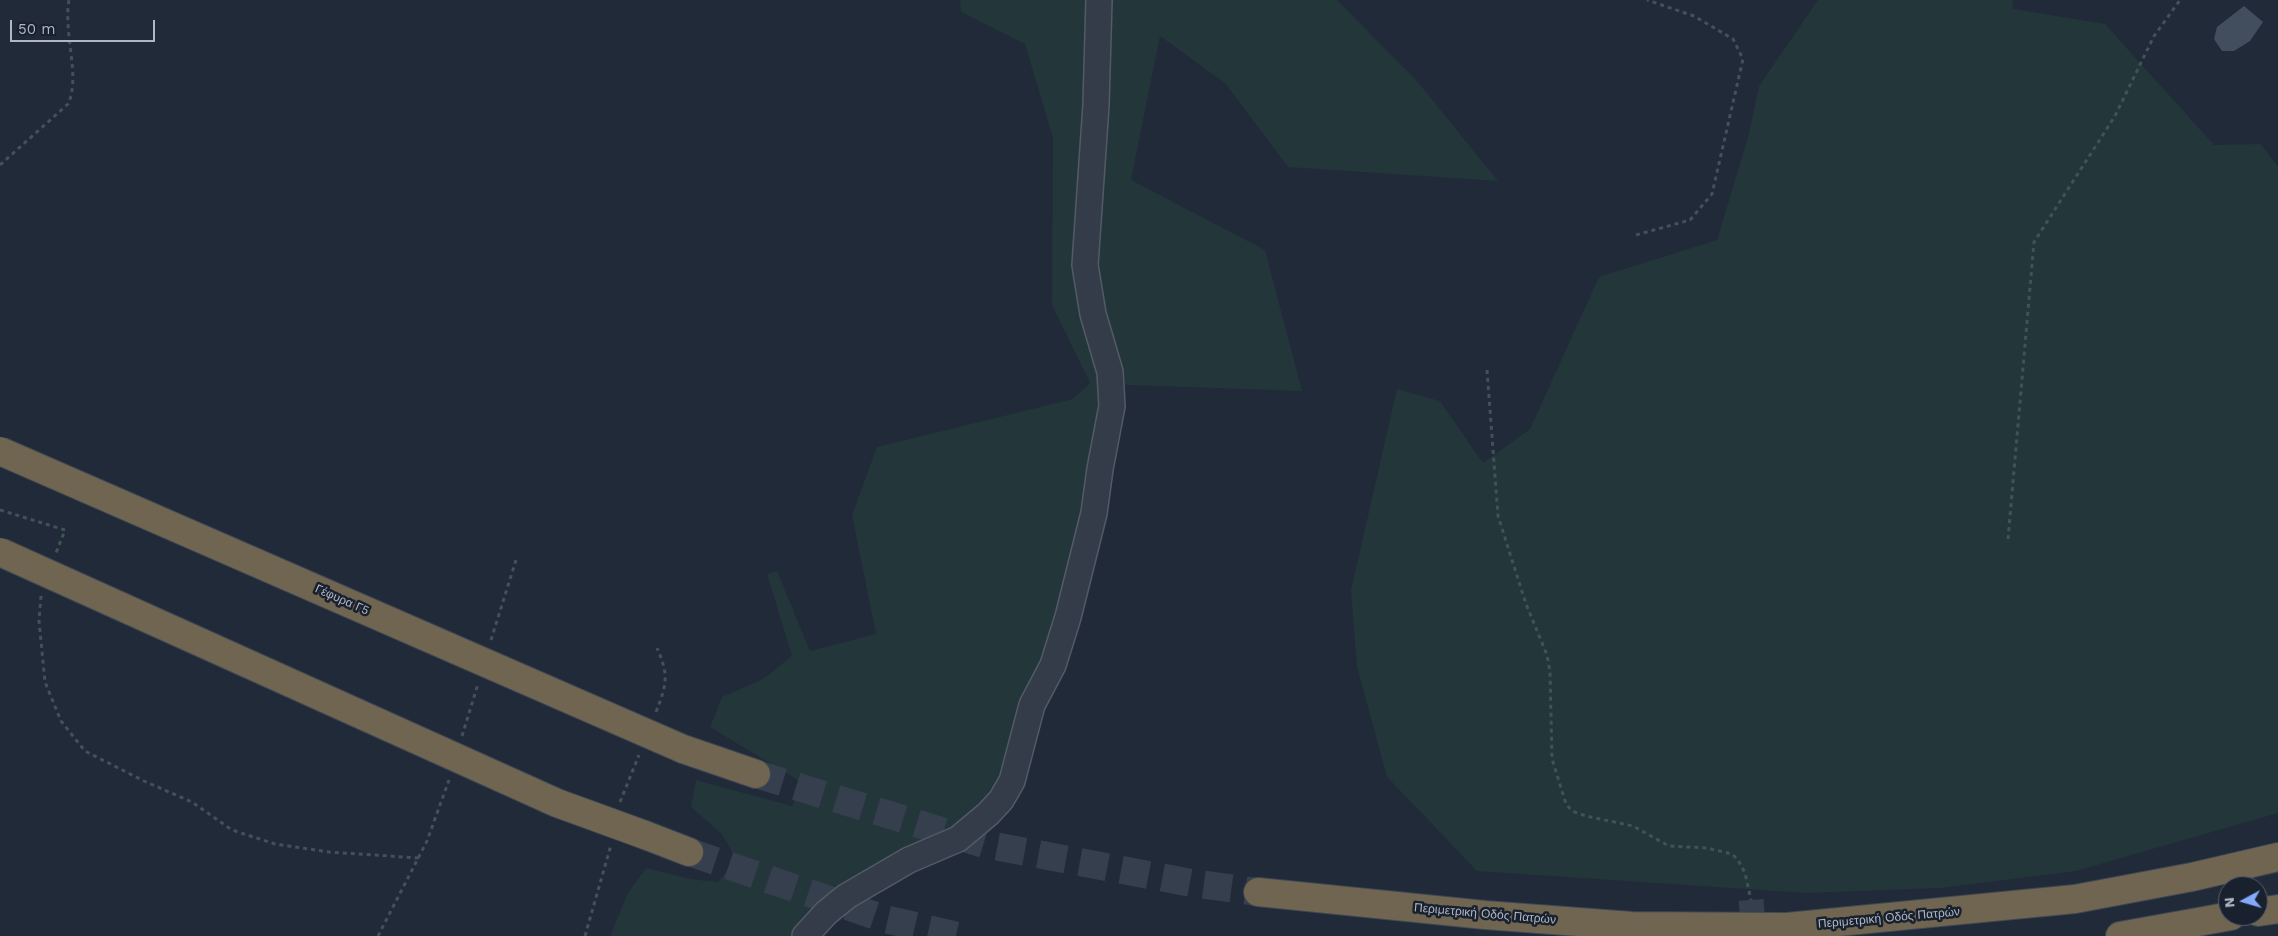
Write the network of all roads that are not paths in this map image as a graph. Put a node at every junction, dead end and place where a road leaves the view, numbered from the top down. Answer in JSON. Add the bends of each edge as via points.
{"nodes":[{"id":1,"x":1099,"y":0,"type":"edge"},
{"id":2,"x":0,"y":451,"type":"edge"},
{"id":3,"x":0,"y":552,"type":"edge"},
{"id":4,"x":756,"y":774,"type":"tunnel mouth"},
{"id":5,"x":689,"y":852,"type":"tunnel mouth"},
{"id":6,"x":2278,"y":857,"type":"edge"},
{"id":7,"x":1258,"y":892,"type":"tunnel mouth"},
{"id":8,"x":2218,"y":918,"type":"edge"},
{"id":9,"x":804,"y":936,"type":"edge"},
{"id":10,"x":2120,"y":936,"type":"edge"}],
"edges":[{"from":1,"to":9,"type":"street","via":[[1085,265],[1093,314],[1110,372],[1112,406],[1094,513],[1053,665],[1032,705],[1012,781],[988,814],[958,839],[902,864],[847,896]]},
{"from":2,"to":4,"type":"highway","name":"Γέφυρα Γ5","bridge":true,"via":[[683,749]]},
{"from":3,"to":5,"type":"highway","bridge":true,"via":[[557,803]]},
{"from":6,"to":7,"type":"highway","name":"Περιμετρική Οδός Πατρών","via":[[2075,899],[1788,927],[1623,926]]},
{"from":8,"to":10,"type":"highway"}]}
